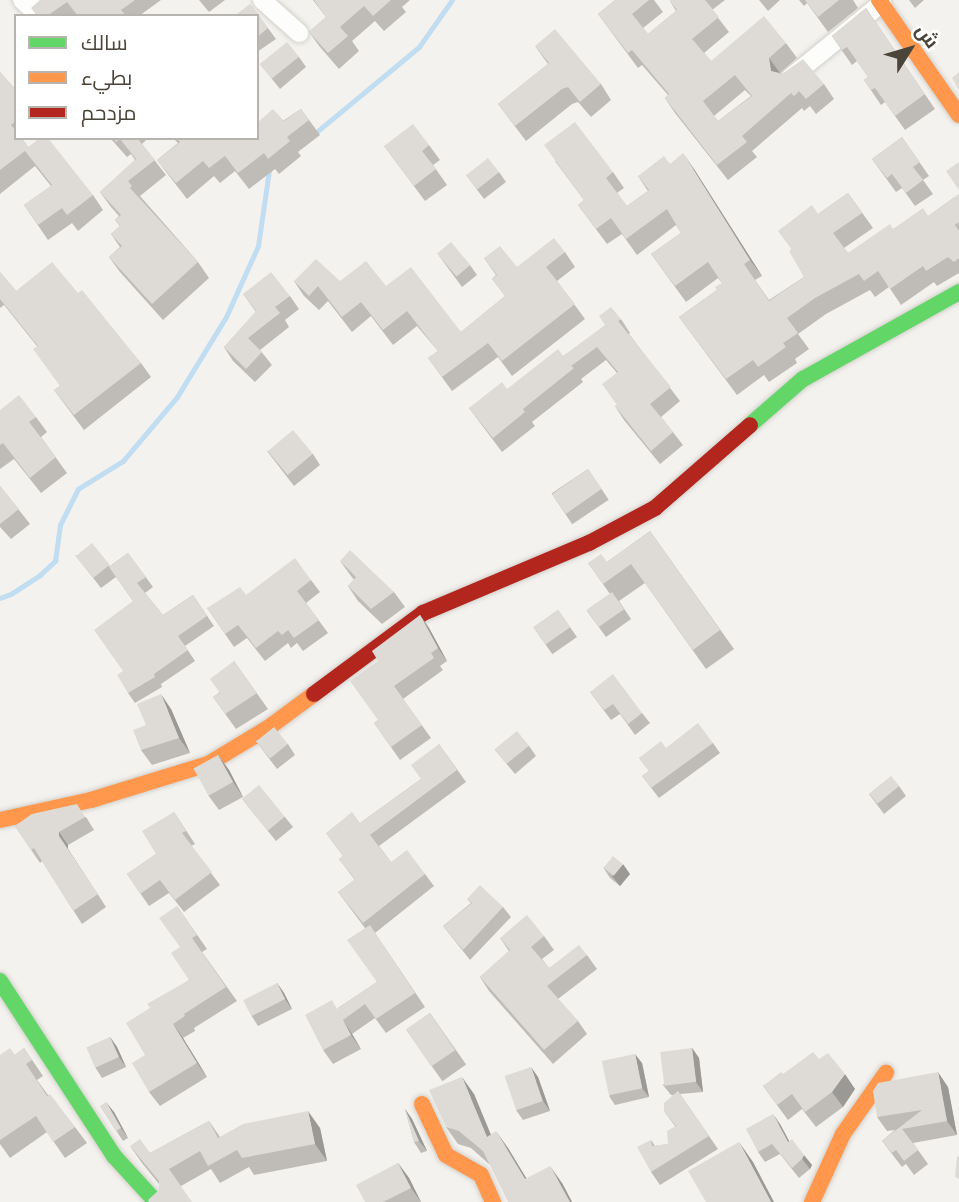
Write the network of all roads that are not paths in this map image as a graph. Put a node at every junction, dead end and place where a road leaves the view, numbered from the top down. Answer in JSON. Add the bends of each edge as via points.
{"nodes":[{"id":1,"x":22,"y":0,"type":"edge"},
{"id":2,"x":47,"y":0,"type":"edge"},
{"id":3,"x":262,"y":0,"type":"edge"},
{"id":4,"x":880,"y":2,"type":"edge"},
{"id":5,"x":299,"y":33,"type":"dead end"},
{"id":6,"x":790,"y":78,"type":"edge"},
{"id":7,"x":959,"y":115,"type":"edge"},
{"id":8,"x":959,"y":292,"type":"edge"},
{"id":9,"x":0,"y":820,"type":"edge"},
{"id":10,"x":0,"y":981,"type":"edge"},
{"id":11,"x":886,"y":1073,"type":"dead end"},
{"id":12,"x":422,"y":1104,"type":"dead end"},
{"id":13,"x":156,"y":1202,"type":"edge"},
{"id":14,"x":493,"y":1202,"type":"edge"},
{"id":15,"x":812,"y":1202,"type":"edge"}],
"edges":[{"from":1,"to":2,"type":"street","via":[[34,11]]},
{"from":3,"to":5,"type":"street"},
{"from":4,"to":6,"type":"street"},
{"from":4,"to":7,"type":"street"},
{"from":8,"to":9,"type":"street","via":[[803,380],[655,508],[589,543],[423,614],[268,728],[208,764],[91,800]]},
{"from":10,"to":13,"type":"street","via":[[114,1156]]},
{"from":11,"to":15,"type":"street","via":[[843,1134]]},
{"from":12,"to":14,"type":"street","via":[[446,1155],[481,1175]]}]}
